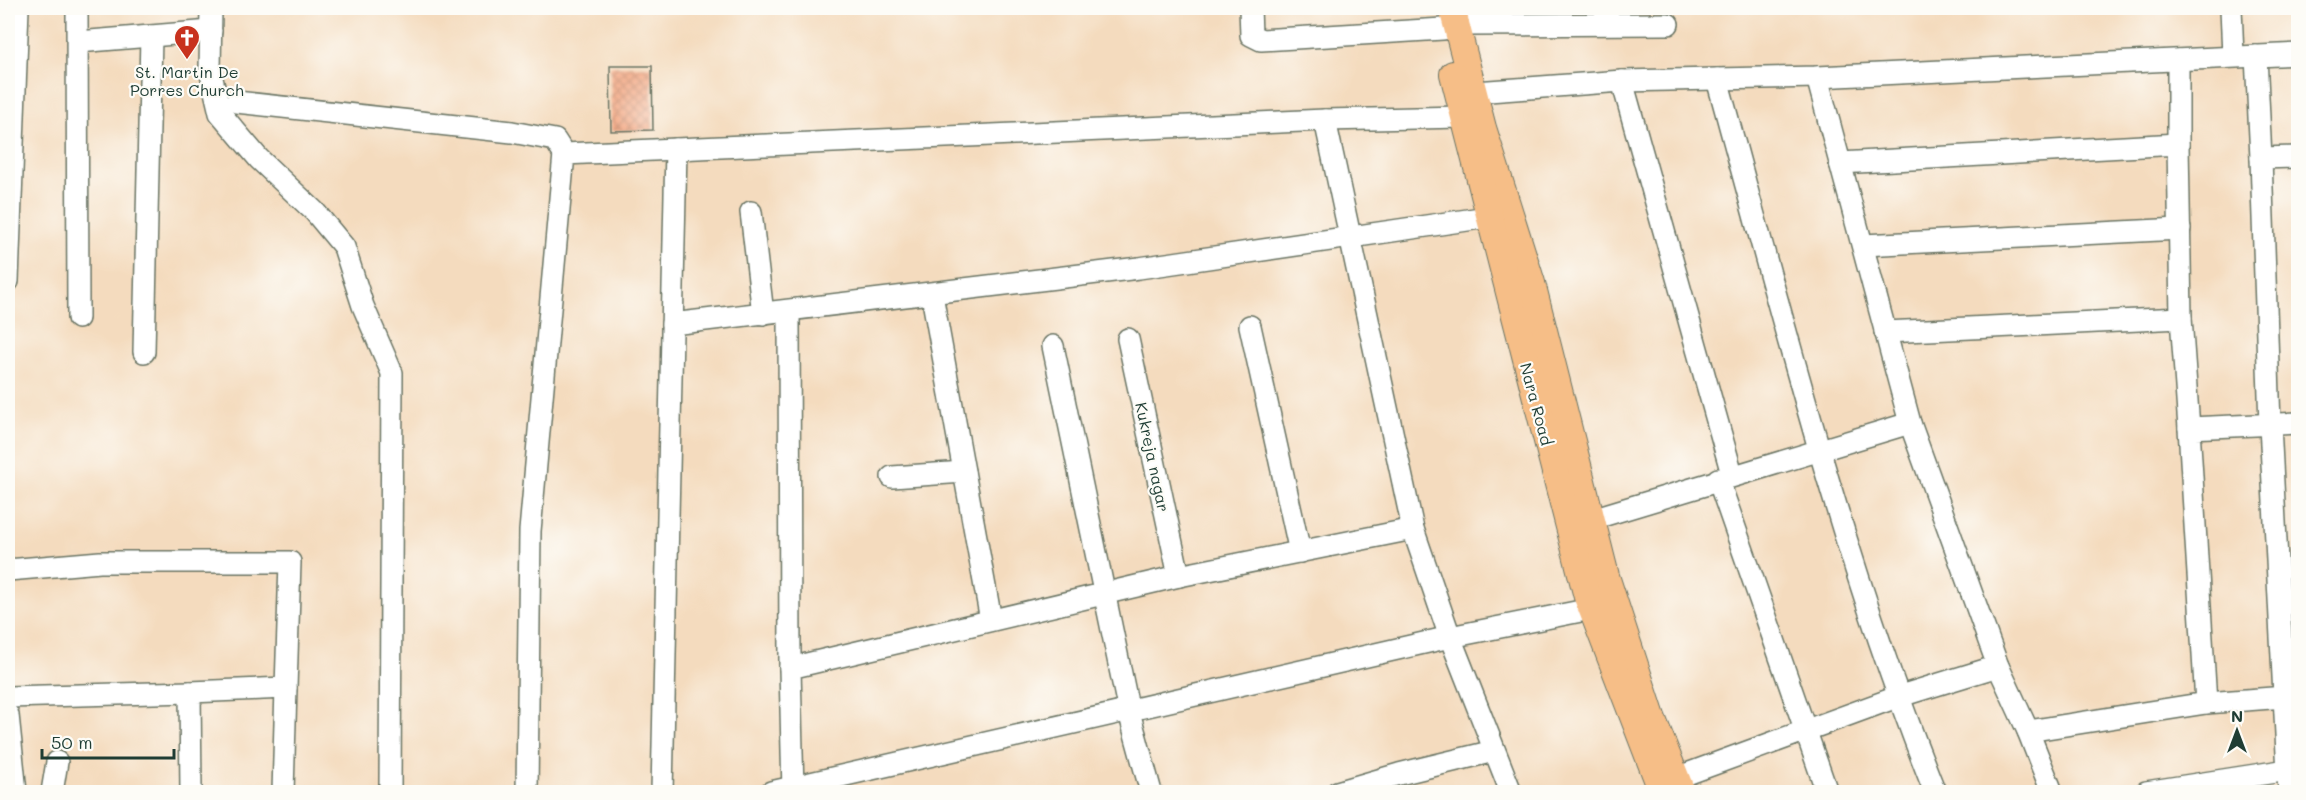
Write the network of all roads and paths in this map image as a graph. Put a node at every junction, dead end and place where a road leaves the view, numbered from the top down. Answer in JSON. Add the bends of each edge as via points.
{"nodes":[{"id":1,"x":8,"y":8,"type":"edge"},
{"id":2,"x":16,"y":8,"type":"edge"},
{"id":3,"x":77,"y":8,"type":"edge"},
{"id":4,"x":211,"y":8,"type":"edge"},
{"id":5,"x":1250,"y":8,"type":"edge"},
{"id":6,"x":2231,"y":8,"type":"edge"},
{"id":7,"x":1447,"y":17,"type":"edge"},
{"id":8,"x":1668,"y":24,"type":"dead end"},
{"id":9,"x":152,"y":36,"type":"junction"},
{"id":10,"x":211,"y":36,"type":"junction"},
{"id":11,"x":78,"y":42,"type":"junction"},
{"id":12,"x":2298,"y":54,"type":"edge"},
{"id":13,"x":2233,"y":56,"type":"junction"},
{"id":14,"x":2256,"y":56,"type":"junction"},
{"id":15,"x":2178,"y":60,"type":"junction"},
{"id":16,"x":1817,"y":76,"type":"junction"},
{"id":17,"x":1717,"y":80,"type":"junction"},
{"id":18,"x":1622,"y":81,"type":"junction"},
{"id":19,"x":1475,"y":92,"type":"junction"},
{"id":20,"x":236,"y":102,"type":"dead end"},
{"id":21,"x":1462,"y":117,"type":"junction"},
{"id":22,"x":1325,"y":120,"type":"junction"},
{"id":23,"x":2178,"y":144,"type":"junction"},
{"id":24,"x":676,"y":149,"type":"junction"},
{"id":25,"x":564,"y":153,"type":"junction"},
{"id":26,"x":2261,"y":158,"type":"junction"},
{"id":27,"x":2298,"y":158,"type":"edge"},
{"id":28,"x":1840,"y":163,"type":"junction"},
{"id":29,"x":751,"y":212,"type":"dead end"},
{"id":30,"x":1488,"y":217,"type":"junction"},
{"id":31,"x":2180,"y":229,"type":"junction"},
{"id":32,"x":1349,"y":237,"type":"junction"},
{"id":33,"x":1863,"y":245,"type":"junction"},
{"id":34,"x":8,"y":280,"type":"edge"},
{"id":35,"x":932,"y":295,"type":"junction"},
{"id":36,"x":789,"y":311,"type":"junction"},
{"id":37,"x":763,"y":314,"type":"junction"},
{"id":38,"x":78,"y":318,"type":"dead end"},
{"id":39,"x":2181,"y":318,"type":"junction"},
{"id":40,"x":672,"y":324,"type":"junction"},
{"id":41,"x":1250,"y":326,"type":"dead end"},
{"id":42,"x":1885,"y":332,"type":"junction"},
{"id":43,"x":1128,"y":339,"type":"dead end"},
{"id":44,"x":1053,"y":346,"type":"dead end"},
{"id":45,"x":144,"y":352,"type":"dead end"},
{"id":46,"x":1910,"y":423,"type":"junction"},
{"id":47,"x":2298,"y":423,"type":"edge"},
{"id":48,"x":2270,"y":425,"type":"junction"},
{"id":49,"x":2188,"y":428,"type":"junction"},
{"id":50,"x":1820,"y":451,"type":"junction"},
{"id":51,"x":964,"y":472,"type":"junction"},
{"id":52,"x":892,"y":477,"type":"dead end"},
{"id":53,"x":1725,"y":477,"type":"junction"},
{"id":54,"x":1592,"y":519,"type":"junction"},
{"id":55,"x":1413,"y":529,"type":"junction"},
{"id":56,"x":1300,"y":552,"type":"junction"},
{"id":57,"x":8,"y":570,"type":"edge"},
{"id":58,"x":1179,"y":576,"type":"junction"},
{"id":59,"x":1104,"y":594,"type":"junction"},
{"id":60,"x":1591,"y":609,"type":"junction"},
{"id":61,"x":991,"y":620,"type":"junction"},
{"id":62,"x":1450,"y":637,"type":"junction"},
{"id":63,"x":1998,"y":666,"type":"junction"},
{"id":64,"x":790,"y":668,"type":"junction"},
{"id":65,"x":286,"y":688,"type":"junction"},
{"id":66,"x":190,"y":693,"type":"junction"},
{"id":67,"x":8,"y":697,"type":"edge"},
{"id":68,"x":2290,"y":697,"type":"edge"},
{"id":69,"x":1897,"y":698,"type":"junction"},
{"id":70,"x":2206,"y":703,"type":"junction"},
{"id":71,"x":1129,"y":712,"type":"junction"},
{"id":72,"x":8,"y":715,"type":"edge"},
{"id":73,"x":1804,"y":731,"type":"junction"},
{"id":74,"x":2028,"y":731,"type":"junction"},
{"id":75,"x":1494,"y":751,"type":"junction"},
{"id":76,"x":57,"y":762,"type":"dead end"},
{"id":77,"x":2288,"y":770,"type":"junction"},
{"id":78,"x":1403,"y":783,"type":"edge"},
{"id":79,"x":1673,"y":787,"type":"edge"},
{"id":80,"x":793,"y":790,"type":"edge"},
{"id":81,"x":16,"y":792,"type":"edge"},
{"id":82,"x":52,"y":792,"type":"edge"},
{"id":83,"x":191,"y":792,"type":"edge"},
{"id":84,"x":283,"y":792,"type":"edge"},
{"id":85,"x":390,"y":792,"type":"edge"},
{"id":86,"x":527,"y":792,"type":"edge"},
{"id":87,"x":662,"y":792,"type":"edge"},
{"id":88,"x":771,"y":792,"type":"edge"},
{"id":89,"x":1152,"y":792,"type":"edge"},
{"id":90,"x":1337,"y":792,"type":"edge"},
{"id":91,"x":1511,"y":792,"type":"edge"},
{"id":92,"x":1827,"y":792,"type":"edge"},
{"id":93,"x":1935,"y":792,"type":"edge"},
{"id":94,"x":2052,"y":792,"type":"edge"},
{"id":95,"x":2146,"y":792,"type":"edge"},
{"id":96,"x":2289,"y":792,"type":"edge"}],
"edges":[{"from":1,"to":2,"type":"street"},
{"from":2,"to":34,"type":"street"},
{"from":3,"to":11,"type":"street"},
{"from":4,"to":10,"type":"street"},
{"from":5,"to":7,"type":"street","via":[[1251,35],[1261,40]]},
{"from":6,"to":13,"type":"street"},
{"from":7,"to":8,"type":"street"},
{"from":7,"to":19,"type":"main road","name":"Nara Road"},
{"from":7,"to":21,"type":"main road","name":"Nara Road"},
{"from":9,"to":10,"type":"street"},
{"from":9,"to":11,"type":"street"},
{"from":9,"to":45,"type":"street"},
{"from":10,"to":85,"type":"street","via":[[210,70],[220,112],[259,159],[315,212],[344,247],[363,306],[392,373]]},
{"from":11,"to":38,"type":"street"},
{"from":12,"to":14,"type":"street"},
{"from":13,"to":14,"type":"street"},
{"from":13,"to":15,"type":"street"},
{"from":14,"to":26,"type":"street"},
{"from":15,"to":16,"type":"street"},
{"from":15,"to":23,"type":"street"},
{"from":16,"to":17,"type":"street"},
{"from":16,"to":28,"type":"street"},
{"from":17,"to":18,"type":"street"},
{"from":17,"to":50,"type":"street"},
{"from":18,"to":19,"type":"street"},
{"from":18,"to":53,"type":"street"},
{"from":19,"to":54,"type":"main road","name":"Nara Road","via":[[1532,284]]},
{"from":20,"to":25,"type":"street","via":[[512,132],[555,140]]},
{"from":21,"to":22,"type":"street"},
{"from":21,"to":30,"type":"main road","name":"Nara Road"},
{"from":22,"to":24,"type":"street"},
{"from":22,"to":32,"type":"street"},
{"from":23,"to":28,"type":"street"},
{"from":23,"to":31,"type":"street"},
{"from":24,"to":25,"type":"street"},
{"from":24,"to":40,"type":"street"},
{"from":25,"to":86,"type":"street","via":[[530,531]]},
{"from":26,"to":27,"type":"street"},
{"from":26,"to":48,"type":"street"},
{"from":28,"to":33,"type":"street"},
{"from":29,"to":37,"type":"street"},
{"from":30,"to":32,"type":"street"},
{"from":30,"to":60,"type":"main road","name":"Nara Road"},
{"from":31,"to":33,"type":"street"},
{"from":31,"to":39,"type":"street"},
{"from":32,"to":35,"type":"street"},
{"from":32,"to":55,"type":"street"},
{"from":33,"to":42,"type":"street"},
{"from":35,"to":36,"type":"street"},
{"from":35,"to":51,"type":"street"},
{"from":36,"to":37,"type":"street"},
{"from":36,"to":64,"type":"street"},
{"from":37,"to":40,"type":"street"},
{"from":39,"to":42,"type":"street"},
{"from":39,"to":49,"type":"street"},
{"from":40,"to":87,"type":"street"},
{"from":41,"to":56,"type":"street"},
{"from":42,"to":46,"type":"street"},
{"from":43,"to":58,"type":"street","name":"Kukreja nagar"},
{"from":44,"to":59,"type":"street"},
{"from":46,"to":50,"type":"street"},
{"from":46,"to":63,"type":"street"},
{"from":47,"to":48,"type":"street"},
{"from":48,"to":49,"type":"street"},
{"from":48,"to":68,"type":"street"},
{"from":49,"to":70,"type":"street"},
{"from":50,"to":53,"type":"street"},
{"from":50,"to":69,"type":"street"},
{"from":51,"to":52,"type":"street"},
{"from":51,"to":61,"type":"street"},
{"from":53,"to":54,"type":"street"},
{"from":53,"to":73,"type":"street"},
{"from":54,"to":79,"type":"main road","name":"Nara Road","via":[[1606,576]]},
{"from":55,"to":56,"type":"street"},
{"from":55,"to":62,"type":"street"},
{"from":56,"to":58,"type":"street"},
{"from":57,"to":65,"type":"street","via":[[100,562],[290,562]]},
{"from":58,"to":59,"type":"street"},
{"from":59,"to":61,"type":"street"},
{"from":59,"to":71,"type":"street"},
{"from":60,"to":62,"type":"street"},
{"from":60,"to":79,"type":"main road","name":"Nara Road"},
{"from":61,"to":64,"type":"street"},
{"from":62,"to":71,"type":"street"},
{"from":62,"to":75,"type":"street"},
{"from":63,"to":69,"type":"street"},
{"from":63,"to":74,"type":"street"},
{"from":64,"to":80,"type":"street"},
{"from":65,"to":66,"type":"street"},
{"from":65,"to":84,"type":"street"},
{"from":66,"to":67,"type":"street"},
{"from":66,"to":83,"type":"street"},
{"from":68,"to":70,"type":"street"},
{"from":68,"to":77,"type":"street"},
{"from":69,"to":73,"type":"street"},
{"from":69,"to":93,"type":"street"},
{"from":70,"to":74,"type":"street"},
{"from":71,"to":80,"type":"street"},
{"from":71,"to":89,"type":"street"},
{"from":72,"to":81,"type":"street"},
{"from":73,"to":79,"type":"street"},
{"from":73,"to":92,"type":"street"},
{"from":74,"to":94,"type":"street"},
{"from":75,"to":78,"type":"street"},
{"from":75,"to":91,"type":"street"},
{"from":76,"to":82,"type":"street"},
{"from":77,"to":95,"type":"street"},
{"from":77,"to":96,"type":"street"},
{"from":78,"to":90,"type":"street"},
{"from":80,"to":88,"type":"street"}]}
